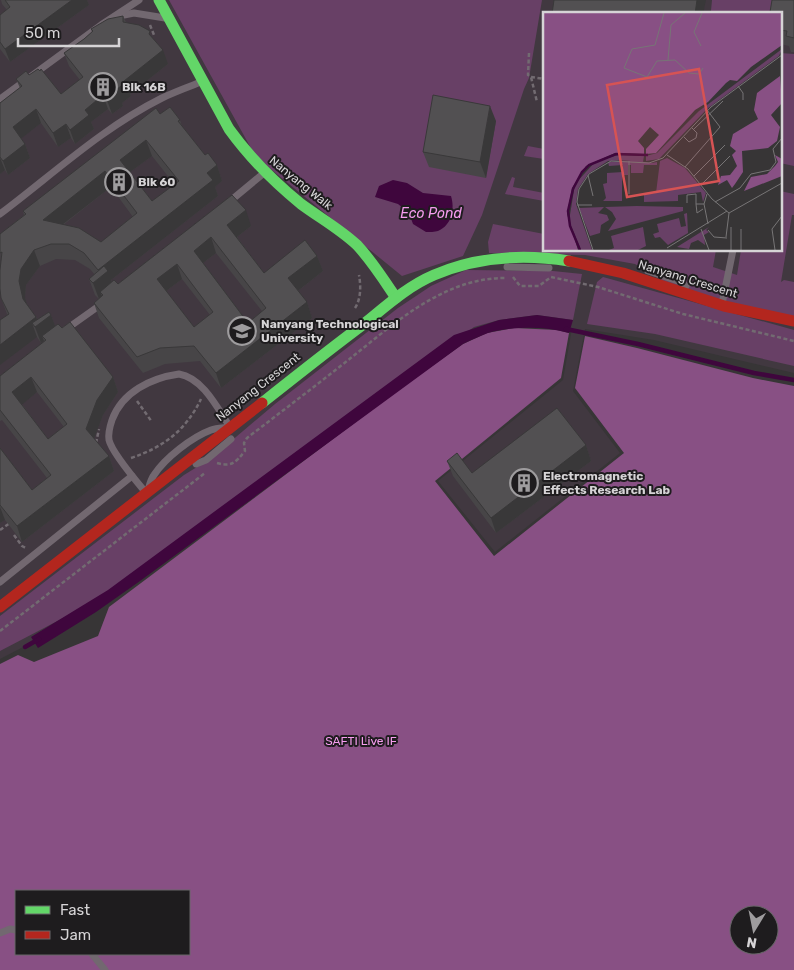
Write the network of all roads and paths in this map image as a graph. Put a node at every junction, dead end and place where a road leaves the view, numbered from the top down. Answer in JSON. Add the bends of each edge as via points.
{"nodes":[{"id":1,"x":139,"y":0,"type":"edge"},
{"id":2,"x":159,"y":0,"type":"edge"},
{"id":3,"x":169,"y":19,"type":"junction"},
{"id":4,"x":101,"y":25,"type":"junction"},
{"id":5,"x":529,"y":53,"type":"dead end"},
{"id":6,"x":531,"y":77,"type":"junction"},
{"id":7,"x":543,"y":79,"type":"edge"},
{"id":8,"x":203,"y":81,"type":"junction"},
{"id":9,"x":0,"y":99,"type":"edge"},
{"id":10,"x":537,"y":102,"type":"dead end"},
{"id":11,"x":264,"y":173,"type":"junction"},
{"id":12,"x":223,"y":206,"type":"edge"},
{"id":13,"x":0,"y":214,"type":"edge"},
{"id":14,"x":733,"y":251,"type":"edge"},
{"id":15,"x":475,"y":261,"type":"junction"},
{"id":16,"x":592,"y":265,"type":"junction"},
{"id":17,"x":556,"y":268,"type":"dead end"},
{"id":18,"x":605,"y":268,"type":"junction"},
{"id":19,"x":564,"y":269,"type":"dead end"},
{"id":20,"x":588,"y":284,"type":"dead end"},
{"id":21,"x":446,"y":287,"type":"dead end"},
{"id":22,"x":431,"y":295,"type":"dead end"},
{"id":23,"x":110,"y":297,"type":"edge"},
{"id":24,"x":396,"y":298,"type":"junction"},
{"id":25,"x":704,"y":300,"type":"junction"},
{"id":26,"x":722,"y":305,"type":"junction"},
{"id":27,"x":400,"y":314,"type":"dead end"},
{"id":28,"x":794,"y":321,"type":"edge"},
{"id":29,"x":61,"y":333,"type":"edge"},
{"id":30,"x":362,"y":344,"type":"dead end"},
{"id":31,"x":205,"y":392,"type":"junction"},
{"id":32,"x":274,"y":393,"type":"junction"},
{"id":33,"x":131,"y":394,"type":"junction"},
{"id":34,"x":296,"y":395,"type":"dead end"},
{"id":35,"x":152,"y":422,"type":"dead end"},
{"id":36,"x":248,"y":424,"type":"dead end"},
{"id":37,"x":233,"y":431,"type":"junction"},
{"id":38,"x":246,"y":435,"type":"dead end"},
{"id":39,"x":120,"y":458,"type":"junction"},
{"id":40,"x":214,"y":465,"type":"dead end"},
{"id":41,"x":207,"y":471,"type":"dead end"},
{"id":42,"x":132,"y":476,"type":"junction"},
{"id":43,"x":147,"y":494,"type":"junction"},
{"id":44,"x":141,"y":516,"type":"dead end"},
{"id":45,"x":14,"y":520,"type":"edge"},
{"id":46,"x":0,"y":530,"type":"edge"},
{"id":47,"x":14,"y":535,"type":"edge"},
{"id":48,"x":22,"y":546,"type":"dead end"},
{"id":49,"x":0,"y":582,"type":"edge"},
{"id":50,"x":0,"y":607,"type":"edge"},
{"id":51,"x":15,"y":613,"type":"dead end"},
{"id":52,"x":0,"y":630,"type":"edge"},
{"id":53,"x":15,"y":930,"type":"edge"},
{"id":54,"x":0,"y":933,"type":"edge"},
{"id":55,"x":93,"y":955,"type":"edge"},
{"id":56,"x":105,"y":970,"type":"edge"}],
"edges":[{"from":1,"to":4,"type":"lane"},
{"from":2,"to":3,"type":"street","name":"Nanyang Walk"},
{"from":3,"to":4,"type":"lane","via":[[134,13]]},
{"from":3,"to":8,"type":"street","name":"Nanyang Walk"},
{"from":4,"to":9,"type":"lane"},
{"from":5,"to":6,"type":"path","via":[[528,75]]},
{"from":6,"to":7,"type":"path"},
{"from":6,"to":10,"type":"path"},
{"from":8,"to":11,"type":"street","name":"Nanyang Walk","via":[[229,130]]},
{"from":8,"to":13,"type":"lane","via":[[162,98],[125,119]]},
{"from":11,"to":12,"type":"lane"},
{"from":11,"to":24,"type":"street","name":"Nanyang Walk","via":[[351,239]]},
{"from":14,"to":26,"type":"lane"},
{"from":15,"to":16,"type":"street","name":"Nanyang Crescent","via":[[528,257]]},
{"from":15,"to":17,"type":"lane","via":[[507,268]]},
{"from":15,"to":24,"type":"street","name":"Nanyang Crescent","via":[[433,275]]},
{"from":16,"to":18,"type":"street","name":"Nanyang Crescent"},
{"from":16,"to":19,"type":"lane"},
{"from":18,"to":25,"type":"street","name":"Nanyang Crescent"},
{"from":18,"to":25,"type":"lane","via":[[628,267],[681,282]]},
{"from":20,"to":40,"type":"path","via":[[551,277],[539,286],[520,286],[513,277],[496,278],[457,287],[430,299],[248,438],[244,443],[245,451],[232,464]]},
{"from":21,"to":22,"type":"path"},
{"from":23,"to":29,"type":"lane"},
{"from":24,"to":32,"type":"street","name":"Nanyang Crescent"},
{"from":25,"to":26,"type":"street","name":"Nanyang Crescent"},
{"from":26,"to":28,"type":"street","name":"Nanyang Crescent"},
{"from":27,"to":30,"type":"path"},
{"from":31,"to":33,"type":"lane","via":[[189,376],[179,374],[160,378]]},
{"from":31,"to":37,"type":"lane"},
{"from":31,"to":39,"type":"path","via":[[184,427],[161,445],[129,459]]},
{"from":32,"to":36,"type":"lane"},
{"from":32,"to":37,"type":"street","name":"Nanyang Crescent"},
{"from":33,"to":35,"type":"path"},
{"from":33,"to":39,"type":"lane","via":[[114,414],[110,426],[109,439]]},
{"from":34,"to":38,"type":"path"},
{"from":37,"to":43,"type":"street","name":"Nanyang Crescent"},
{"from":37,"to":43,"type":"lane","via":[[213,429],[182,448],[152,477]]},
{"from":39,"to":42,"type":"lane"},
{"from":41,"to":52,"type":"path"},
{"from":42,"to":43,"type":"lane"},
{"from":42,"to":49,"type":"lane"},
{"from":43,"to":50,"type":"street","name":"Nanyang Crescent"},
{"from":44,"to":51,"type":"path"},
{"from":45,"to":46,"type":"path"},
{"from":47,"to":48,"type":"path"},
{"from":53,"to":54,"type":"lane"},
{"from":55,"to":56,"type":"lane"}]}
